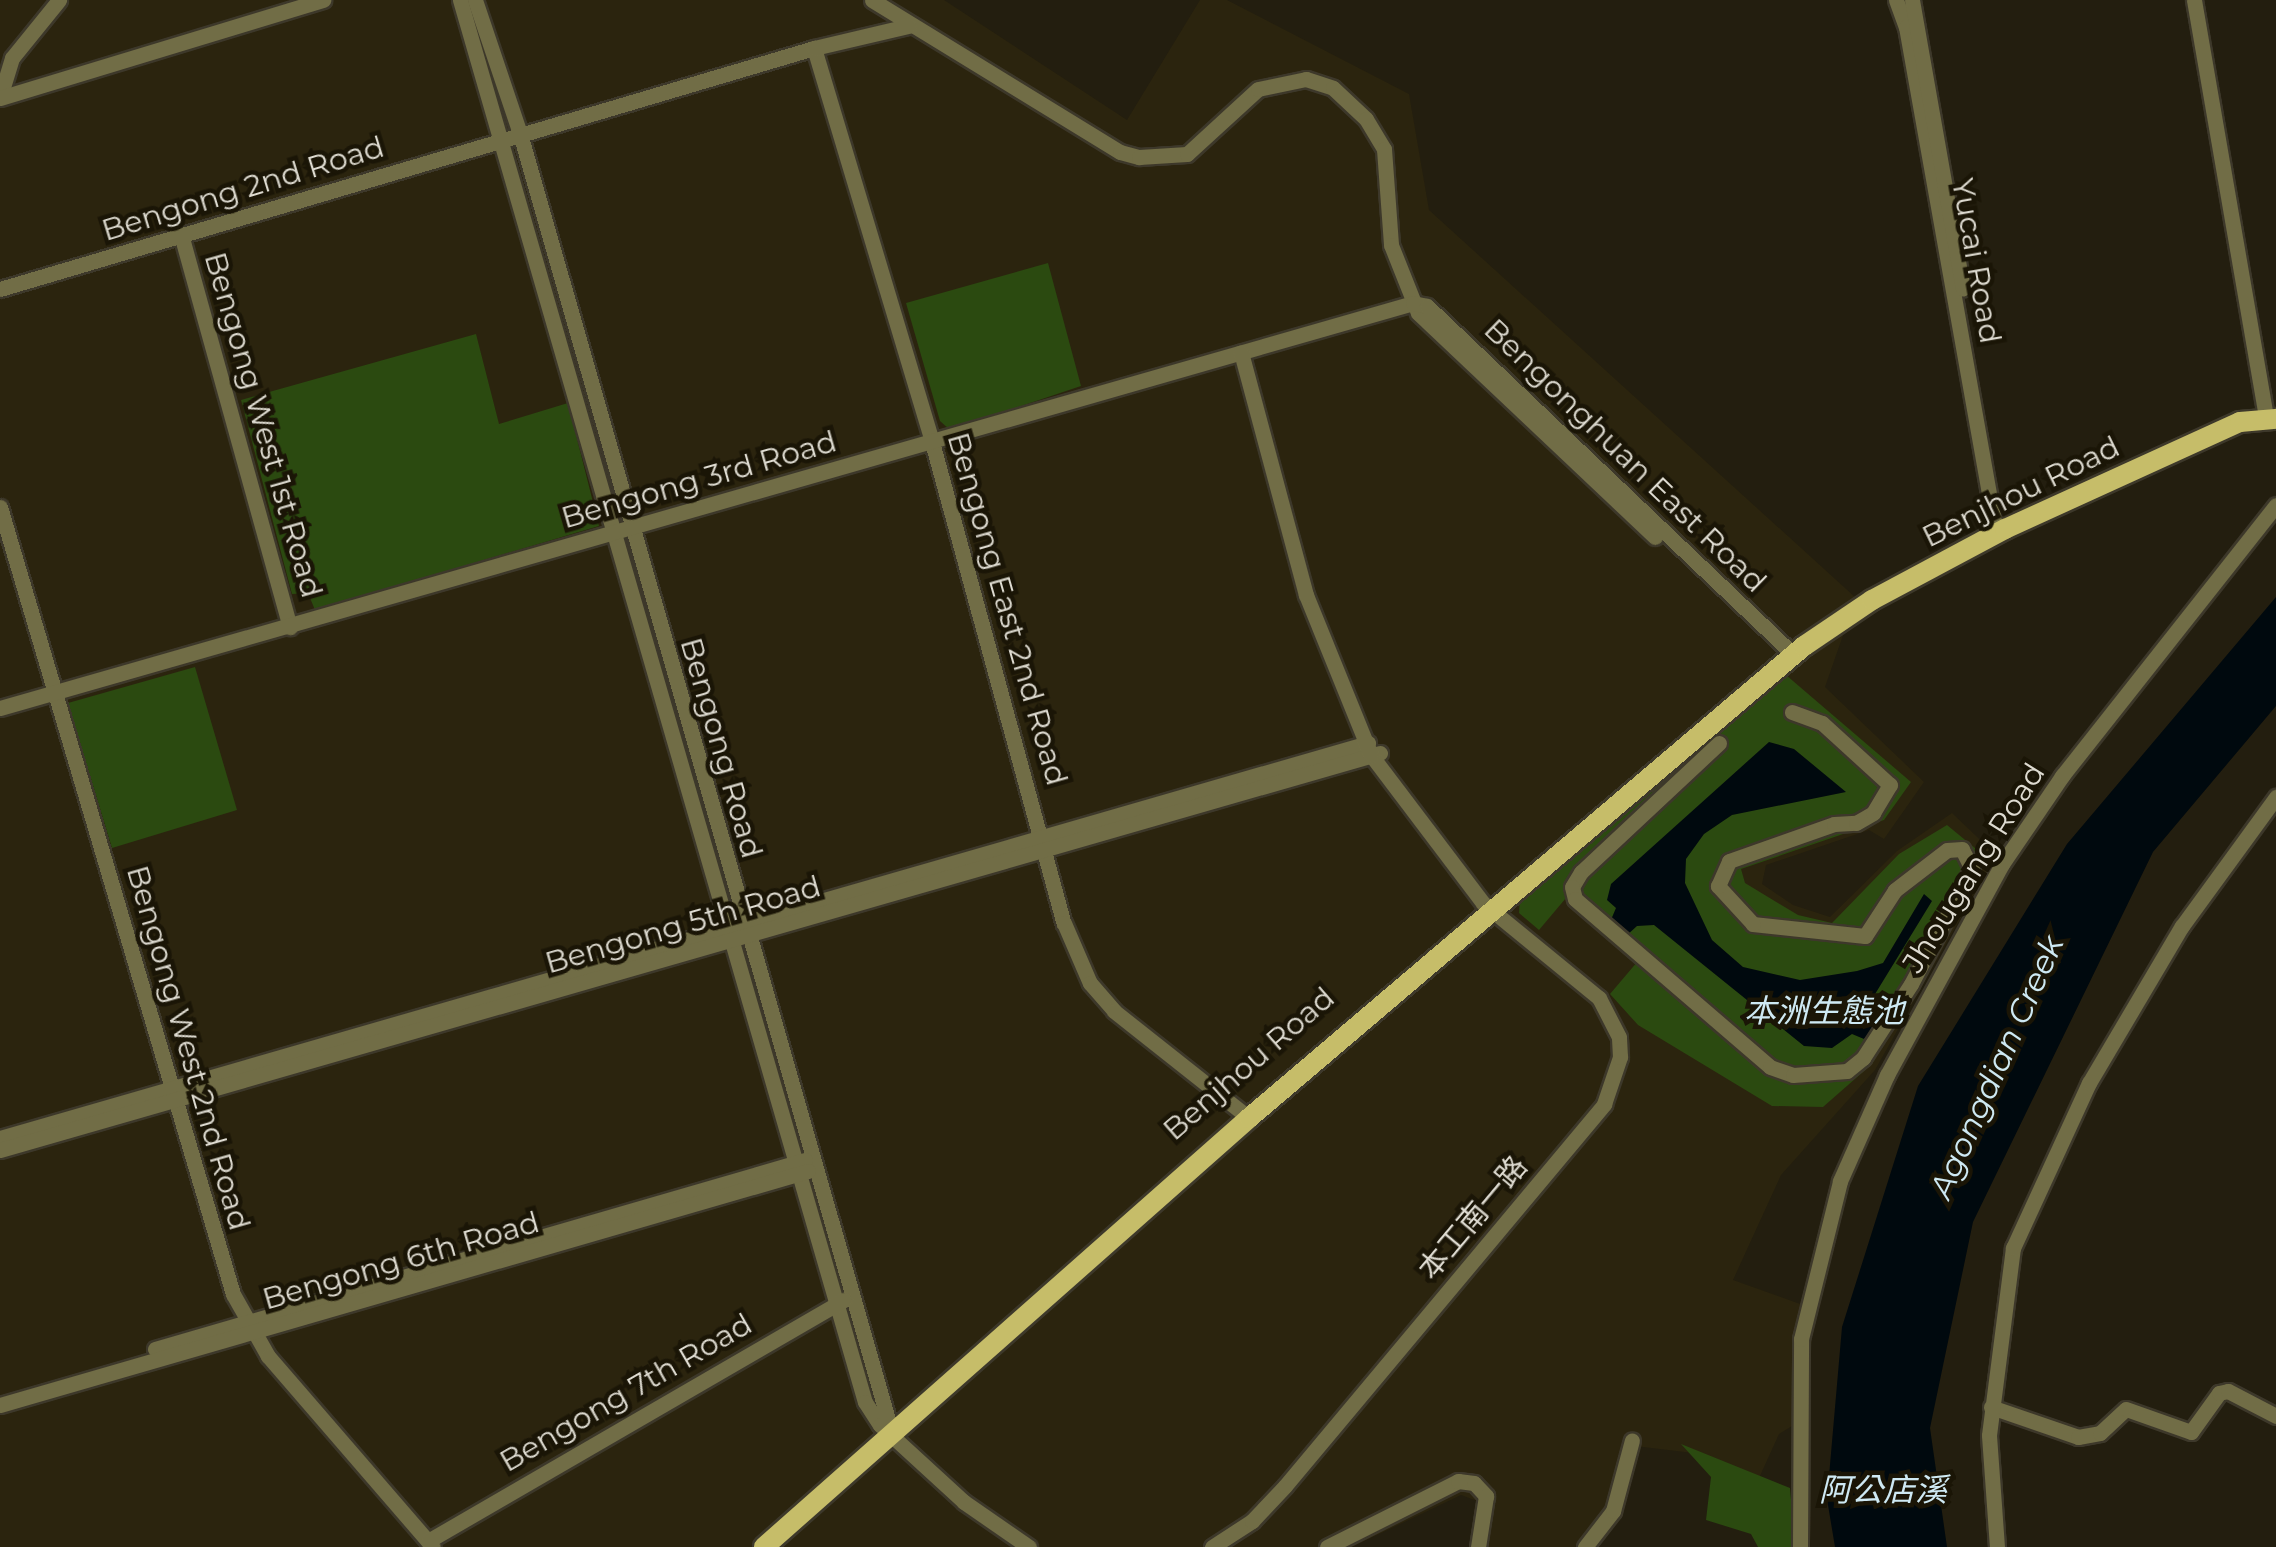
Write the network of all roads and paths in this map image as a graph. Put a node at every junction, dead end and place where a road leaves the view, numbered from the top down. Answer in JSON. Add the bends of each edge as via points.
{"nodes":[{"id":1,"x":59,"y":0,"type":"edge"},
{"id":2,"x":323,"y":0,"type":"edge"},
{"id":3,"x":460,"y":0,"type":"edge"},
{"id":4,"x":476,"y":0,"type":"edge"},
{"id":5,"x":872,"y":0,"type":"edge"},
{"id":6,"x":2194,"y":0,"type":"edge"},
{"id":7,"x":1904,"y":1,"type":"edge"},
{"id":8,"x":908,"y":26,"type":"junction"},
{"id":9,"x":814,"y":48,"type":"junction"},
{"id":10,"x":0,"y":98,"type":"edge"},
{"id":11,"x":521,"y":136,"type":"junction"},
{"id":12,"x":502,"y":140,"type":"junction"},
{"id":13,"x":182,"y":238,"type":"junction"},
{"id":14,"x":0,"y":289,"type":"edge"},
{"id":15,"x":1413,"y":303,"type":"junction"},
{"id":16,"x":1241,"y":353,"type":"junction"},
{"id":17,"x":2271,"y":418,"type":"edge"},
{"id":18,"x":932,"y":442,"type":"junction"},
{"id":19,"x":2276,"y":505,"type":"edge"},
{"id":20,"x":0,"y":508,"type":"edge"},
{"id":21,"x":2001,"y":531,"type":"junction"},
{"id":22,"x":621,"y":532,"type":"junction"},
{"id":23,"x":290,"y":627,"type":"junction"},
{"id":24,"x":1791,"y":654,"type":"junction"},
{"id":25,"x":54,"y":692,"type":"junction"},
{"id":26,"x":0,"y":708,"type":"edge"},
{"id":27,"x":1792,"y":712,"type":"dead end"},
{"id":28,"x":1719,"y":743,"type":"dead end"},
{"id":29,"x":1373,"y":750,"type":"junction"},
{"id":30,"x":2276,"y":797,"type":"edge"},
{"id":31,"x":1044,"y":844,"type":"junction"},
{"id":32,"x":1489,"y":904,"type":"junction"},
{"id":33,"x":738,"y":931,"type":"junction"},
{"id":34,"x":174,"y":1094,"type":"junction"},
{"id":35,"x":1245,"y":1114,"type":"junction"},
{"id":36,"x":0,"y":1138,"type":"edge"},
{"id":37,"x":0,"y":1150,"type":"edge"},
{"id":38,"x":815,"y":1163,"type":"junction"},
{"id":39,"x":798,"y":1168,"type":"junction"},
{"id":40,"x":854,"y":1298,"type":"junction"},
{"id":41,"x":835,"y":1302,"type":"junction"},
{"id":42,"x":252,"y":1327,"type":"junction"},
{"id":43,"x":0,"y":1394,"type":"edge"},
{"id":44,"x":0,"y":1405,"type":"edge"},
{"id":45,"x":1991,"y":1407,"type":"junction"},
{"id":46,"x":2276,"y":1416,"type":"edge"},
{"id":47,"x":886,"y":1425,"type":"junction"},
{"id":48,"x":1632,"y":1440,"type":"dead end"},
{"id":49,"x":431,"y":1544,"type":"edge"},
{"id":50,"x":747,"y":1547,"type":"edge"},
{"id":51,"x":764,"y":1547,"type":"edge"},
{"id":52,"x":1028,"y":1547,"type":"edge"},
{"id":53,"x":1212,"y":1547,"type":"edge"},
{"id":54,"x":1327,"y":1547,"type":"edge"},
{"id":55,"x":1478,"y":1547,"type":"edge"},
{"id":56,"x":1585,"y":1547,"type":"edge"},
{"id":57,"x":1800,"y":1547,"type":"edge"},
{"id":58,"x":1997,"y":1547,"type":"edge"}],
"edges":[{"from":1,"to":10,"type":"street","via":[[12,58]]},
{"from":2,"to":10,"type":"street"},
{"from":3,"to":12,"type":"street","name":"Bengong Road"},
{"from":4,"to":11,"type":"street","name":"Bengong Road"},
{"from":5,"to":8,"type":"street"},
{"from":6,"to":17,"type":"street"},
{"from":7,"to":21,"type":"street","name":"Yucai Road"},
{"from":8,"to":9,"type":"street"},
{"from":8,"to":15,"type":"street","via":[[1139,157],[1187,154],[1258,89],[1306,80],[1333,88],[1366,119],[1384,149],[1386,220]]},
{"from":9,"to":11,"type":"street"},
{"from":9,"to":18,"type":"street","name":"Bengong East 2nd Road"},
{"from":11,"to":12,"type":"street","name":"Bengong 2nd Road"},
{"from":11,"to":22,"type":"street","name":"Bengong Road"},
{"from":12,"to":13,"type":"street","name":"Bengong 2nd Road"},
{"from":12,"to":22,"type":"street","name":"Bengong Road"},
{"from":13,"to":14,"type":"street","name":"Bengong 2nd Road"},
{"from":13,"to":23,"type":"street","name":"Bengong West 1st Road"},
{"from":15,"to":16,"type":"street","name":"Bengong 3rd Road"},
{"from":15,"to":24,"type":"street","name":"Bengonghuan East Road","via":[[1427,306]]},
{"from":16,"to":18,"type":"street","name":"Bengong 3rd Road"},
{"from":16,"to":29,"type":"street","name":"本工南一路","via":[[1306,594]]},
{"from":17,"to":21,"type":"main road","name":"Benjhou Road","via":[[2240,422]]},
{"from":18,"to":22,"type":"street","name":"Bengong 3rd Road"},
{"from":18,"to":31,"type":"street","name":"Bengong East 2nd Road"},
{"from":19,"to":57,"type":"street","name":"Jhougang Road","via":[[2062,776],[2002,864],[1887,1075],[1840,1181],[1801,1339]]},
{"from":20,"to":25,"type":"street","name":"Bengong West 2nd Road"},
{"from":21,"to":24,"type":"main road","name":"Benjhou Road","via":[[1872,600]]},
{"from":22,"to":23,"type":"street","name":"Bengong 3rd Road"},
{"from":22,"to":33,"type":"street","name":"Bengong Road"},
{"from":23,"to":25,"type":"street","name":"Bengong 3rd Road"},
{"from":24,"to":32,"type":"main road","name":"Benjhou Road"},
{"from":25,"to":26,"type":"street","name":"Bengong 3rd Road"},
{"from":25,"to":34,"type":"street","name":"Bengong West 2nd Road"},
{"from":27,"to":28,"type":"street","via":[[1822,723],[1890,785],[1873,813],[1856,823],[1834,824],[1729,860],[1718,886],[1753,924],[1865,936],[1894,890],[1947,850],[1962,849],[1972,869],[1911,984],[1863,1058],[1847,1070],[1793,1075],[1770,1067],[1575,900],[1572,886],[1581,872]]},
{"from":29,"to":31,"type":"street","name":"Bengong 5th Road"},
{"from":29,"to":32,"type":"street","name":"本工南一路"},
{"from":30,"to":45,"type":"street","via":[[2182,926],[2048,1161],[2014,1248]]},
{"from":31,"to":33,"type":"street","name":"Bengong 5th Road"},
{"from":31,"to":35,"type":"street","name":"Bengong East 2nd Road","via":[[1064,923],[1090,983],[1114,1012]]},
{"from":32,"to":35,"type":"main road","name":"Benjhou Road"},
{"from":32,"to":53,"type":"street","name":"本工南一路","via":[[1599,998],[1619,1037],[1615,1086],[1284,1486],[1252,1520]]},
{"from":33,"to":34,"type":"street","name":"Bengong 5th Road"},
{"from":33,"to":38,"type":"street","name":"Bengong Road"},
{"from":33,"to":39,"type":"street","name":"Bengong Road"},
{"from":34,"to":36,"type":"street","name":"Bengong 5th Road"},
{"from":34,"to":37,"type":"street","name":"Bengong 5th Road"},
{"from":34,"to":42,"type":"street","name":"Bengong West 2nd Road","via":[[233,1294]]},
{"from":35,"to":47,"type":"main road","name":"Benjhou Road"},
{"from":38,"to":39,"type":"street","name":"Bengong 6th Road"},
{"from":38,"to":40,"type":"street","name":"Bengong Road"},
{"from":39,"to":41,"type":"street","name":"Bengong Road"},
{"from":39,"to":42,"type":"street","name":"Bengong 6th Road"},
{"from":40,"to":41,"type":"street","name":"Bengong 7th Road"},
{"from":40,"to":47,"type":"street","name":"Bengong Road"},
{"from":41,"to":47,"type":"street","name":"Bengong Road","via":[[865,1402]]},
{"from":41,"to":49,"type":"street","name":"Bengong 7th Road"},
{"from":42,"to":43,"type":"street","name":"Bengong 6th Road"},
{"from":42,"to":44,"type":"street","name":"Bengong 6th Road"},
{"from":42,"to":49,"type":"street","name":"Bengong West 2nd Road","via":[[306,1403]]},
{"from":45,"to":46,"type":"street","via":[[2078,1437],[2100,1433],[2126,1409],[2191,1432],[2218,1393],[2228,1391]]},
{"from":45,"to":58,"type":"street"},
{"from":47,"to":50,"type":"main road","name":"Benjhou Road"},
{"from":47,"to":51,"type":"main road","name":"Benjhou Road"},
{"from":47,"to":52,"type":"street","via":[[964,1502]]},
{"from":48,"to":56,"type":"street","via":[[1613,1511]]},
{"from":54,"to":55,"type":"street","via":[[1458,1481],[1486,1496]]}]}
